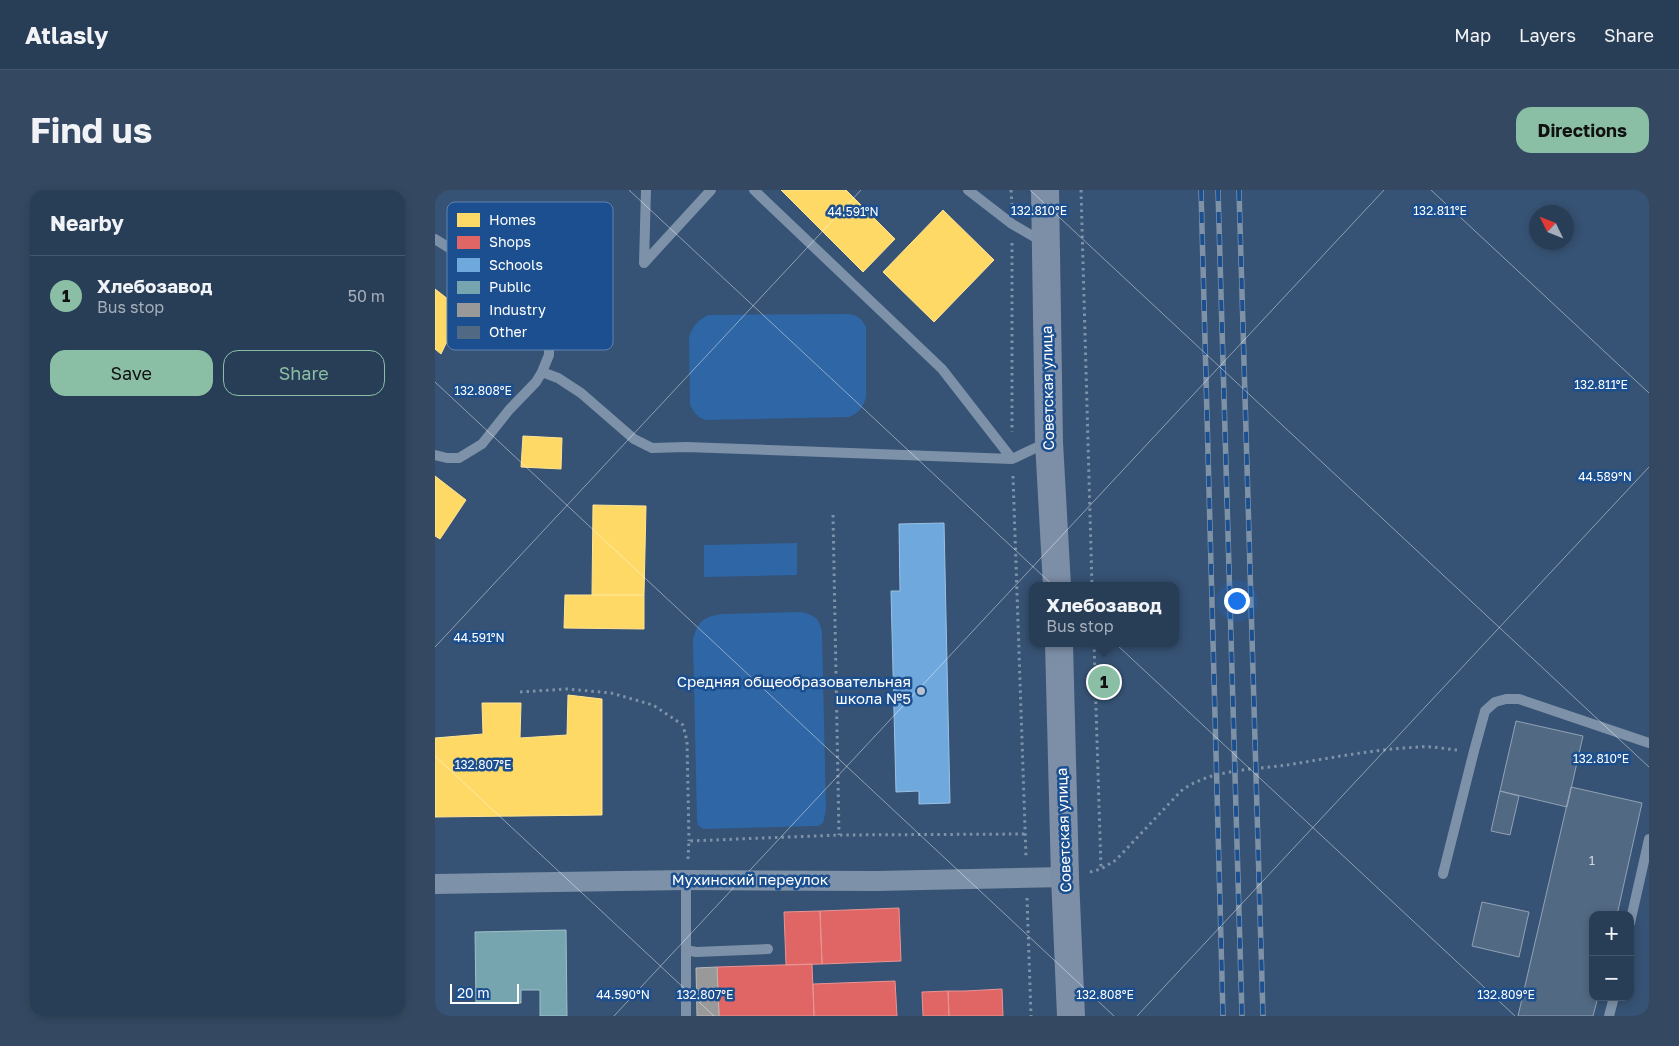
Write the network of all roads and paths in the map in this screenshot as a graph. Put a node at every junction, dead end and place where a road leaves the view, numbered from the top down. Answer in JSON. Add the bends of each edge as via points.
{"nodes":[{"id":1,"x":711,"y":190,"type":"edge"},
{"id":2,"x":754,"y":190,"type":"edge"},
{"id":3,"x":968,"y":190,"type":"edge"},
{"id":4,"x":1011,"y":190,"type":"edge"},
{"id":5,"x":1045,"y":190,"type":"edge"},
{"id":6,"x":1081,"y":190,"type":"edge"},
{"id":7,"x":646,"y":193,"type":"edge"},
{"id":8,"x":1012,"y":224,"type":"junction"},
{"id":9,"x":435,"y":239,"type":"edge"},
{"id":10,"x":1046,"y":244,"type":"junction"},
{"id":11,"x":447,"y":247,"type":"edge"},
{"id":12,"x":549,"y":350,"type":"edge"},
{"id":13,"x":542,"y":372,"type":"junction"},
{"id":14,"x":1049,"y":442,"type":"junction"},
{"id":15,"x":435,"y":455,"type":"edge"},
{"id":16,"x":1012,"y":459,"type":"junction"},
{"id":17,"x":833,"y":515,"type":"dead end"},
{"id":18,"x":1057,"y":582,"type":"edge"},
{"id":19,"x":1092,"y":582,"type":"edge"},
{"id":20,"x":1059,"y":647,"type":"edge"},
{"id":21,"x":1094,"y":647,"type":"edge"},
{"id":22,"x":520,"y":692,"type":"dead end"},
{"id":23,"x":1649,"y":743,"type":"edge"},
{"id":24,"x":1474,"y":751,"type":"junction"},
{"id":25,"x":1025,"y":834,"type":"junction"},
{"id":26,"x":839,"y":835,"type":"junction"},
{"id":27,"x":1649,"y":839,"type":"edge"},
{"id":28,"x":689,"y":841,"type":"junction"},
{"id":29,"x":1101,"y":869,"type":"junction"},
{"id":30,"x":1443,"y":874,"type":"dead end"},
{"id":31,"x":1065,"y":877,"type":"junction"},
{"id":32,"x":1026,"y":878,"type":"junction"},
{"id":33,"x":686,"y":880,"type":"junction"},
{"id":34,"x":435,"y":884,"type":"edge"},
{"id":35,"x":1633,"y":911,"type":"edge"},
{"id":36,"x":768,"y":949,"type":"dead end"},
{"id":37,"x":686,"y":950,"type":"junction"},
{"id":38,"x":1613,"y":1001,"type":"edge"},
{"id":39,"x":686,"y":1016,"type":"edge"},
{"id":40,"x":1031,"y":1016,"type":"edge"},
{"id":41,"x":1071,"y":1016,"type":"edge"},
{"id":42,"x":1609,"y":1016,"type":"edge"}],
"edges":[{"from":1,"to":7,"type":"lane","via":[[644,263]]},
{"from":2,"to":16,"type":"lane","via":[[942,369]]},
{"from":3,"to":8,"type":"lane"},
{"from":4,"to":8,"type":"path"},
{"from":5,"to":10,"type":"main road","name":"Советская улица"},
{"from":6,"to":19,"type":"path"},
{"from":8,"to":10,"type":"lane"},
{"from":8,"to":16,"type":"path"},
{"from":9,"to":11,"type":"lane"},
{"from":10,"to":14,"type":"main road","name":"Советская улица"},
{"from":12,"to":13,"type":"lane"},
{"from":13,"to":15,"type":"lane","via":[[482,444],[459,458]]},
{"from":13,"to":16,"type":"lane","via":[[581,393],[634,439],[652,448]]},
{"from":14,"to":16,"type":"lane"},
{"from":14,"to":18,"type":"main road","name":"Советская улица"},
{"from":16,"to":25,"type":"path"},
{"from":17,"to":26,"type":"path"},
{"from":20,"to":31,"type":"main road","name":"Советская улица"},
{"from":21,"to":29,"type":"path"},
{"from":22,"to":28,"type":"path","via":[[567,689],[611,693],[653,705],[683,725],[687,741]]},
{"from":23,"to":24,"type":"lane","via":[[1519,699],[1506,699],[1495,702],[1485,711]]},
{"from":24,"to":29,"type":"path","via":[[1422,746],[1336,756],[1202,779],[1181,791],[1116,860]]},
{"from":24,"to":30,"type":"lane"},
{"from":25,"to":26,"type":"path"},
{"from":25,"to":32,"type":"path"},
{"from":26,"to":28,"type":"path"},
{"from":27,"to":35,"type":"lane"},
{"from":28,"to":33,"type":"path"},
{"from":29,"to":31,"type":"path"},
{"from":31,"to":32,"type":"street","name":"Мухинский переулок"},
{"from":31,"to":41,"type":"main road","name":"Советская улица"},
{"from":32,"to":33,"type":"street","name":"Мухинский переулок"},
{"from":32,"to":40,"type":"path"},
{"from":33,"to":34,"type":"street","name":"Мухинский переулок"},
{"from":33,"to":37,"type":"lane"},
{"from":36,"to":37,"type":"lane"},
{"from":37,"to":39,"type":"lane"},
{"from":38,"to":42,"type":"lane"}]}
